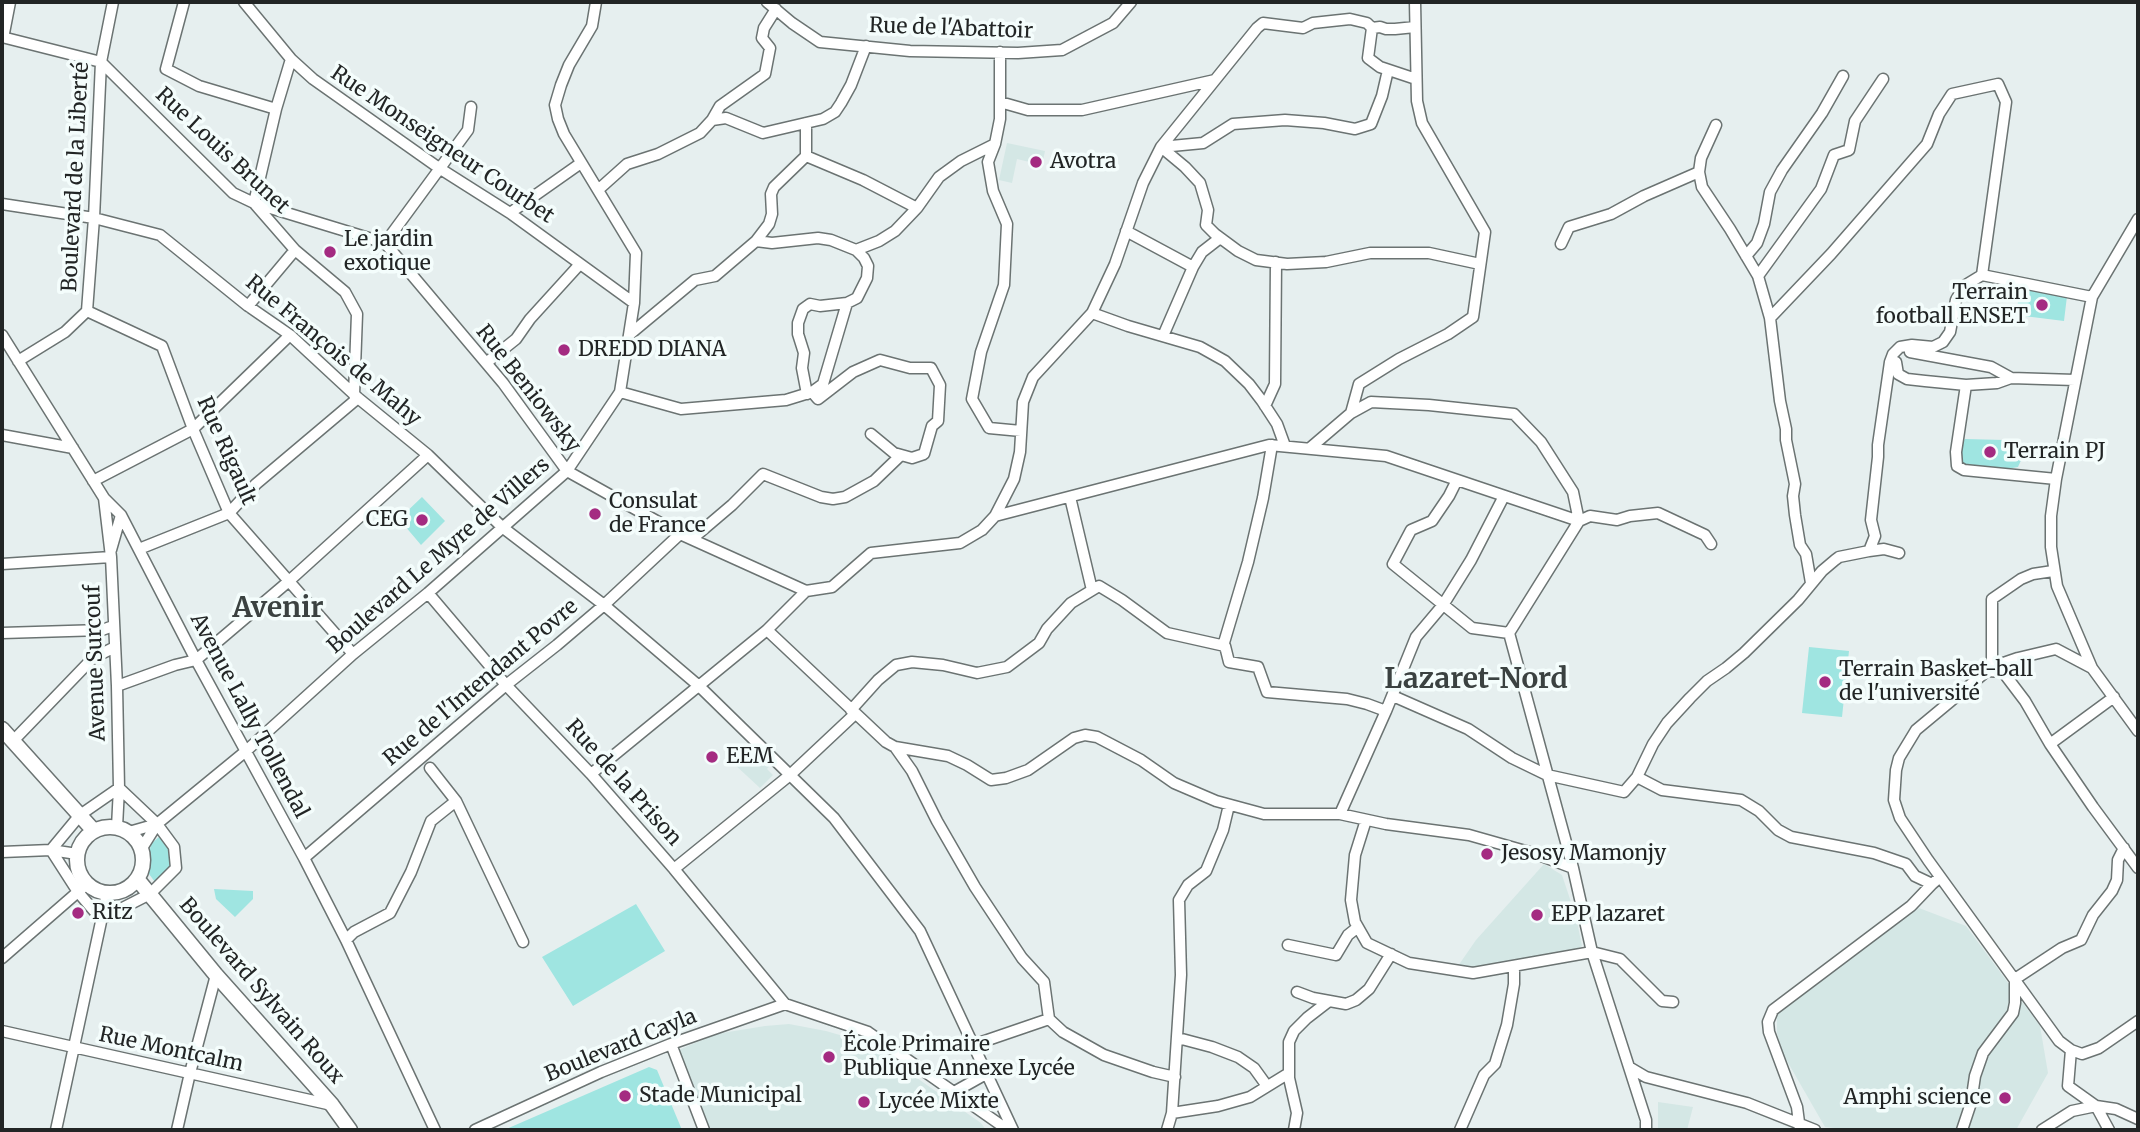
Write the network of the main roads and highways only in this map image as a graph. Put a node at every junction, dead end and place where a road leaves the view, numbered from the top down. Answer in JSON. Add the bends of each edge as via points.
{"nodes":[{"id":1,"x":8,"y":2,"type":"edge"},
{"id":2,"x":2,"y":35,"type":"edge"},
{"id":3,"x":2,"y":729,"type":"edge"},
{"id":4,"x":94,"y":831,"type":"junction"},
{"id":5,"x":138,"y":880,"type":"junction"},
{"id":6,"x":350,"y":1130,"type":"edge"}],
"edges":[{"from":1,"to":2,"type":"main road"},
{"from":3,"to":4,"type":"main road"},
{"from":4,"to":5,"type":"main road","via":[[105,827],[123,830],[142,848],[143,870]]},
{"from":4,"to":5,"type":"main road","via":[[77,854],[83,888],[119,893]]},
{"from":5,"to":6,"type":"main road","name":"Boulevard Sylvain Roux"}]}
